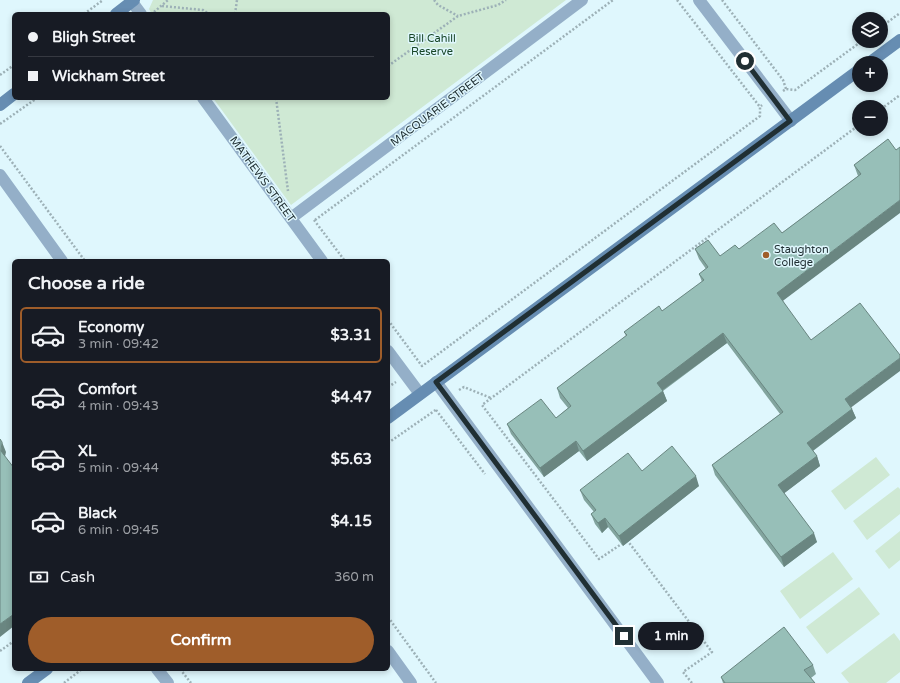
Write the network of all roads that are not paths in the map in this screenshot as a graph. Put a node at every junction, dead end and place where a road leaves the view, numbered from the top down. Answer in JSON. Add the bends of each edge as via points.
{"nodes":[{"id":1,"x":582,"y":0,"type":"edge"},
{"id":2,"x":699,"y":0,"type":"edge"},
{"id":3,"x":133,"y":1,"type":"edge"},
{"id":4,"x":119,"y":12,"type":"edge"},
{"id":5,"x":140,"y":12,"type":"edge"},
{"id":6,"x":900,"y":40,"type":"edge"},
{"id":7,"x":878,"y":56,"type":"edge"},
{"id":8,"x":852,"y":75,"type":"edge"},
{"id":9,"x":12,"y":96,"type":"edge"},
{"id":10,"x":204,"y":100,"type":"edge"},
{"id":11,"x":0,"y":105,"type":"edge"},
{"id":12,"x":790,"y":121,"type":"junction"},
{"id":13,"x":0,"y":175,"type":"edge"},
{"id":14,"x":291,"y":218,"type":"junction"},
{"id":15,"x":61,"y":259,"type":"edge"},
{"id":16,"x":321,"y":259,"type":"edge"},
{"id":17,"x":390,"y":354,"type":"edge"},
{"id":18,"x":436,"y":382,"type":"junction"},
{"id":19,"x":420,"y":394,"type":"junction"},
{"id":20,"x":390,"y":416,"type":"edge"},
{"id":21,"x":390,"y":654,"type":"edge"},
{"id":22,"x":44,"y":671,"type":"edge"},
{"id":23,"x":159,"y":671,"type":"edge"},
{"id":24,"x":28,"y":683,"type":"edge"},
{"id":25,"x":168,"y":683,"type":"edge"},
{"id":26,"x":411,"y":683,"type":"edge"},
{"id":27,"x":658,"y":683,"type":"edge"}],
"edges":[{"from":1,"to":14,"type":"street","name":"MACQUARIE STREET"},
{"from":2,"to":12,"type":"street"},
{"from":3,"to":4,"type":"street"},
{"from":3,"to":5,"type":"street"},
{"from":6,"to":7,"type":"street"},
{"from":8,"to":12,"type":"street"},
{"from":9,"to":11,"type":"street"},
{"from":10,"to":14,"type":"street","name":"MATHEWS STREET"},
{"from":12,"to":18,"type":"street"},
{"from":13,"to":15,"type":"street"},
{"from":14,"to":16,"type":"street","name":"MATHEWS STREET"},
{"from":17,"to":19,"type":"street"},
{"from":18,"to":19,"type":"street"},
{"from":18,"to":27,"type":"street"},
{"from":19,"to":20,"type":"street"},
{"from":21,"to":26,"type":"street"},
{"from":22,"to":24,"type":"street"},
{"from":23,"to":25,"type":"street"}]}
